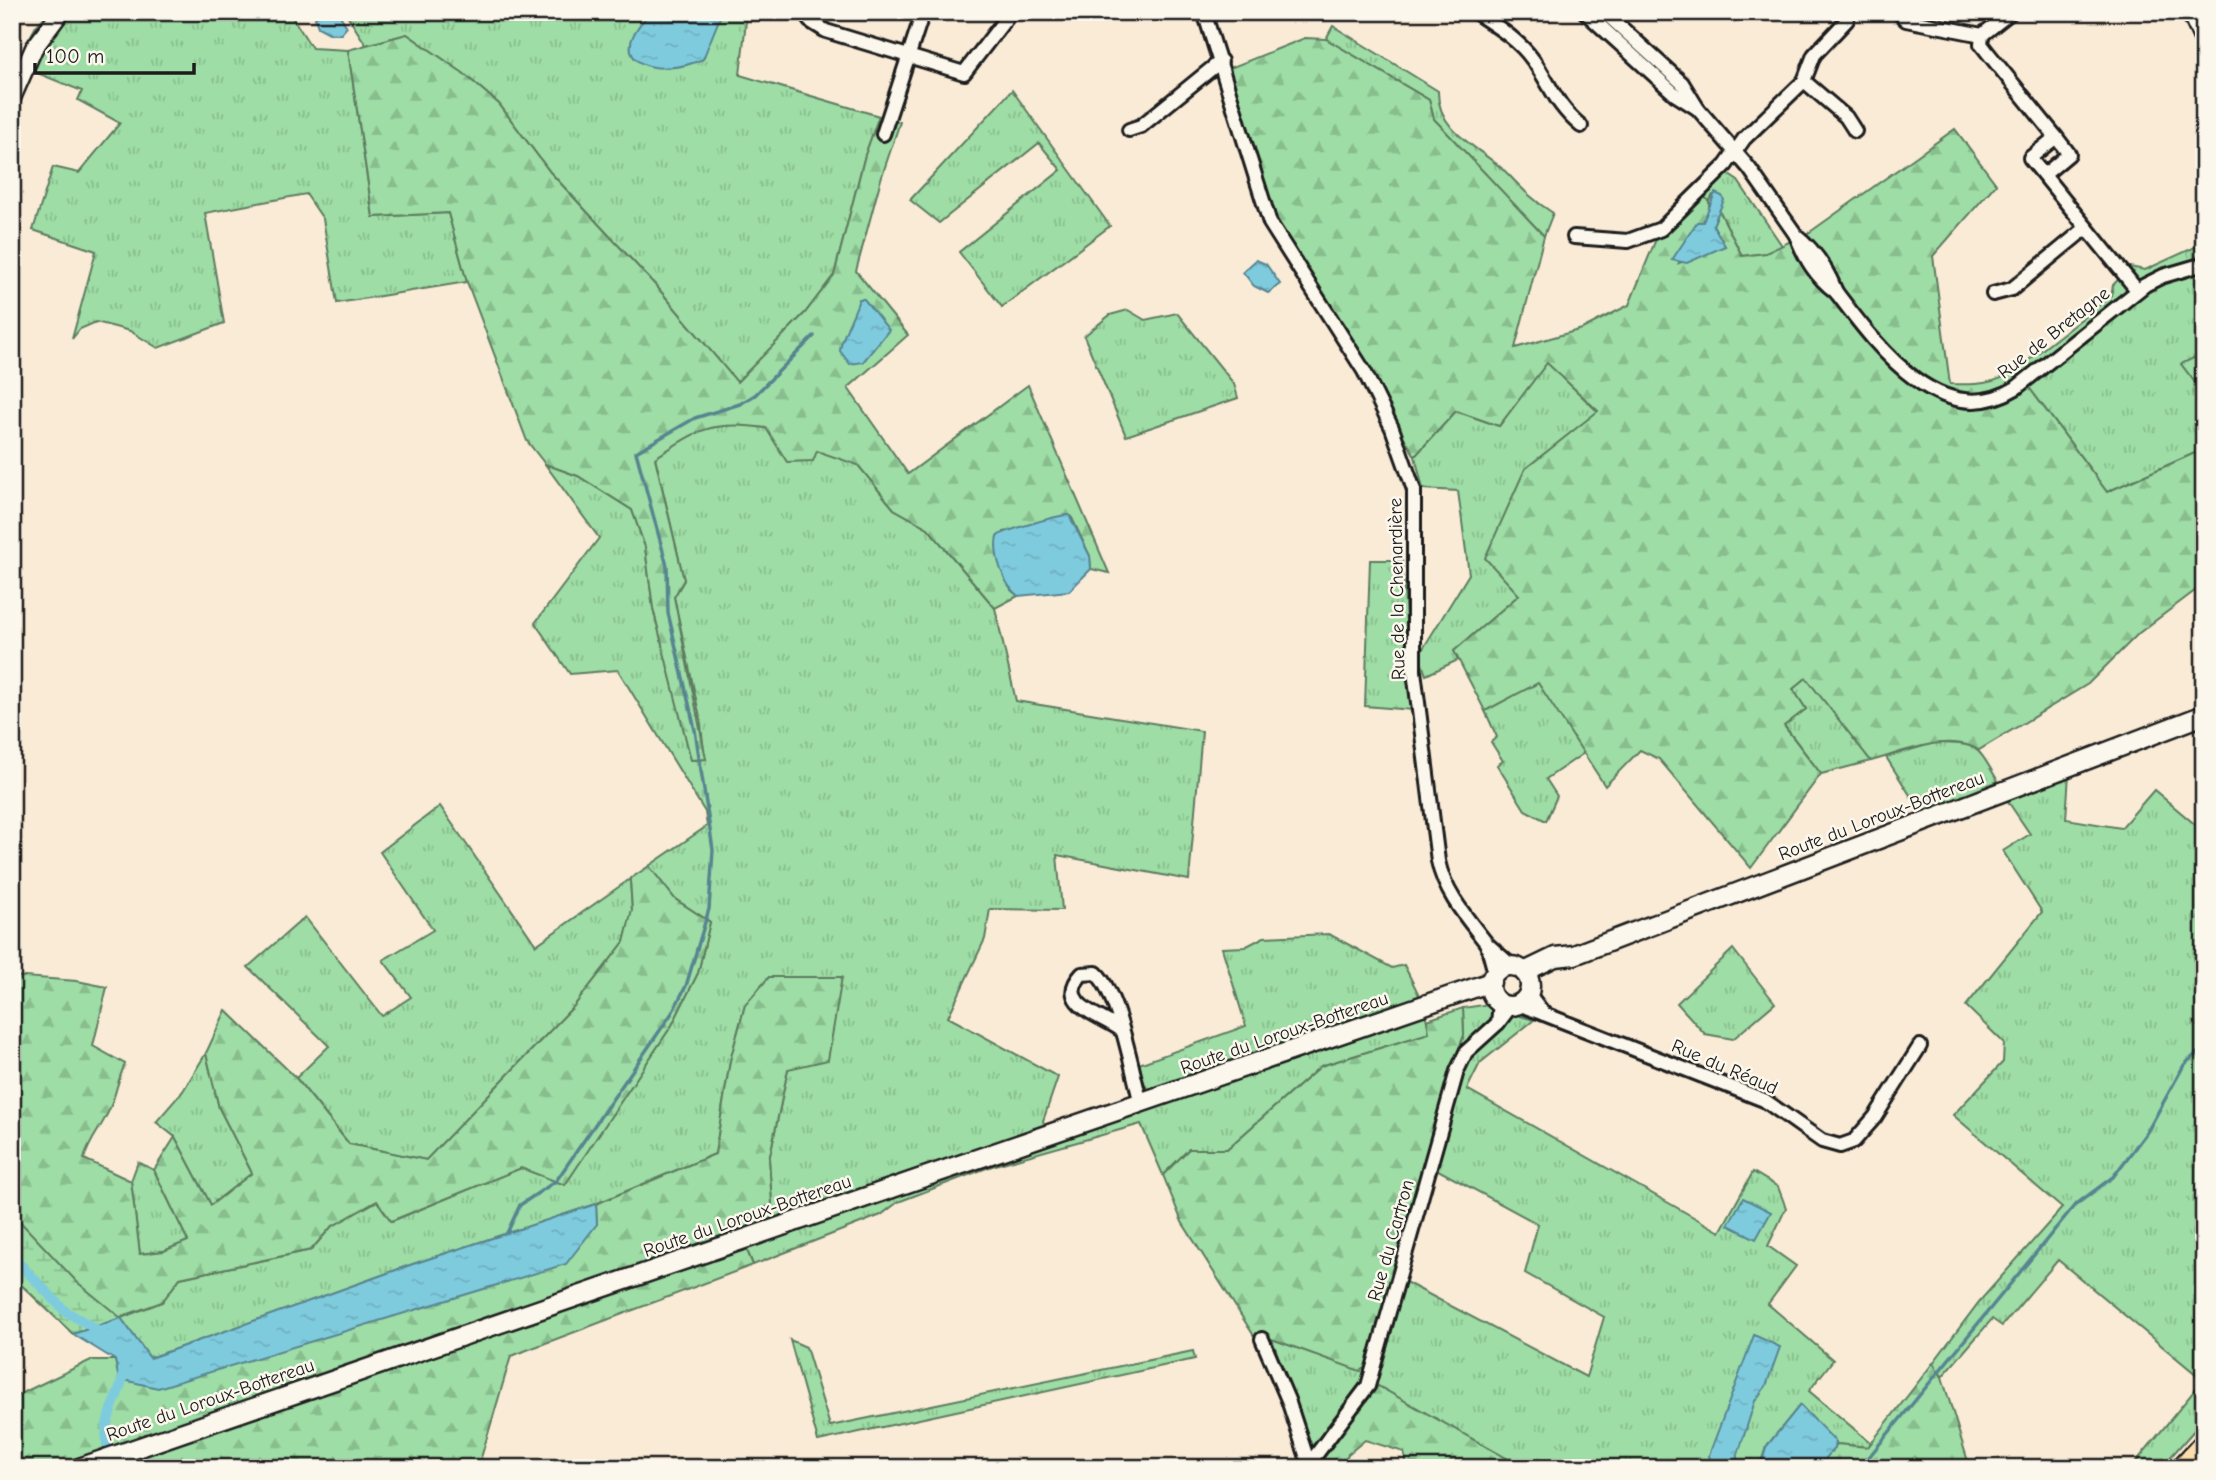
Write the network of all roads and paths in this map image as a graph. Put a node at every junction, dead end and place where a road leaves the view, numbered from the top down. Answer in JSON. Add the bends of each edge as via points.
{"nodes":[{"id":1,"x":61,"y":12,"type":"edge"},
{"id":2,"x":811,"y":12,"type":"edge"},
{"id":3,"x":923,"y":12,"type":"edge"},
{"id":4,"x":1011,"y":12,"type":"edge"},
{"id":5,"x":1205,"y":12,"type":"edge"},
{"id":6,"x":1585,"y":12,"type":"edge"},
{"id":7,"x":1604,"y":12,"type":"edge"},
{"id":8,"x":1898,"y":12,"type":"edge"},
{"id":9,"x":2011,"y":12,"type":"edge"},
{"id":10,"x":2190,"y":12,"type":"edge"},
{"id":11,"x":1484,"y":14,"type":"edge"},
{"id":12,"x":1847,"y":20,"type":"dead end"},
{"id":13,"x":1982,"y":35,"type":"junction"},
{"id":14,"x":2204,"y":42,"type":"edge"},
{"id":15,"x":909,"y":55,"type":"junction"},
{"id":16,"x":1222,"y":61,"type":"junction"},
{"id":17,"x":1804,"y":81,"type":"junction"},
{"id":18,"x":12,"y":98,"type":"edge"},
{"id":19,"x":1698,"y":109,"type":"junction"},
{"id":20,"x":1581,"y":126,"type":"dead end"},
{"id":21,"x":1129,"y":130,"type":"dead end"},
{"id":22,"x":1855,"y":131,"type":"dead end"},
{"id":23,"x":883,"y":134,"type":"dead end"},
{"id":24,"x":2056,"y":137,"type":"junction"},
{"id":25,"x":1734,"y":151,"type":"junction"},
{"id":26,"x":2043,"y":175,"type":"junction"},
{"id":27,"x":2086,"y":228,"type":"junction"},
{"id":28,"x":1574,"y":237,"type":"dead end"},
{"id":29,"x":2204,"y":264,"type":"edge"},
{"id":30,"x":2137,"y":290,"type":"junction"},
{"id":31,"x":1993,"y":294,"type":"dead end"},
{"id":32,"x":2204,"y":715,"type":"edge"},
{"id":33,"x":1510,"y":988,"type":"junction"},
{"id":34,"x":1121,"y":1030,"type":"junction"},
{"id":35,"x":1920,"y":1046,"type":"dead end"},
{"id":36,"x":1141,"y":1103,"type":"junction"},
{"id":37,"x":1262,"y":1339,"type":"dead end"},
{"id":38,"x":2204,"y":1443,"type":"edge"},
{"id":39,"x":1309,"y":1466,"type":"edge"},
{"id":40,"x":79,"y":1468,"type":"edge"},
{"id":41,"x":2181,"y":1468,"type":"edge"}],
"edges":[{"from":1,"to":18,"type":"street","via":[[34,48]]},
{"from":2,"to":15,"type":"street","via":[[810,21],[826,31]]},
{"from":3,"to":15,"type":"street"},
{"from":4,"to":15,"type":"street","via":[[964,73]]},
{"from":5,"to":16,"type":"street","name":"Rue de la Chenardière"},
{"from":6,"to":19,"type":"street","name":"Rue de Bretagne","via":[[1676,95]]},
{"from":7,"to":19,"type":"street","name":"Rue de Bretagne","via":[[1682,83]]},
{"from":8,"to":13,"type":"street","via":[[1906,20]]},
{"from":9,"to":13,"type":"street"},
{"from":10,"to":14,"type":"street"},
{"from":11,"to":20,"type":"street","via":[[1523,47],[1562,110]]},
{"from":12,"to":17,"type":"street","via":[[1814,55]]},
{"from":13,"to":24,"type":"street","via":[[1988,53]]},
{"from":15,"to":23,"type":"street"},
{"from":16,"to":21,"type":"street","via":[[1141,126]]},
{"from":16,"to":33,"type":"street","name":"Rue de la Chenardière","via":[[1270,223],[1364,371],[1392,428],[1414,490],[1414,671],[1441,877],[1487,944]]},
{"from":17,"to":22,"type":"street","via":[[1846,117]]},
{"from":17,"to":25,"type":"street"},
{"from":19,"to":25,"type":"street","name":"Rue de Bretagne"},
{"from":24,"to":26,"type":"street","via":[[2069,154]]},
{"from":24,"to":26,"type":"street","via":[[2030,158]]},
{"from":25,"to":28,"type":"street","via":[[1726,165],[1653,233],[1628,241]]},
{"from":25,"to":30,"type":"street","name":"Rue de Bretagne","via":[[1796,235],[1822,282],[1920,383],[1946,398],[1972,402],[2016,388]]},
{"from":26,"to":27,"type":"street"},
{"from":27,"to":30,"type":"street"},
{"from":27,"to":31,"type":"street","via":[[2012,289]]},
{"from":29,"to":30,"type":"street","name":"Rue de Bretagne","via":[[2163,276]]},
{"from":32,"to":33,"type":"main road","name":"Route du Loroux-Bottereau","via":[[1574,955],[1555,957]]},
{"from":33,"to":35,"type":"street","name":"Rue du Réaud","via":[[1544,1014],[1752,1095],[1822,1141],[1840,1146],[1854,1141],[1875,1117]]},
{"from":33,"to":36,"type":"main road","name":"Route du Loroux-Bottereau","via":[[1429,1005]]},
{"from":33,"to":39,"type":"street","name":"Rue du Cartron","via":[[1497,1023],[1466,1052],[1457,1071],[1368,1386]]},
{"from":34,"to":34,"type":"street","via":[[1103,979],[1090,971],[1082,974],[1075,982],[1078,1005]]},
{"from":34,"to":36,"type":"street"},
{"from":36,"to":40,"type":"main road","name":"Route du Loroux-Bottereau"},
{"from":37,"to":39,"type":"street","name":"Rue du Cartron"},
{"from":38,"to":41,"type":"highway"}]}
